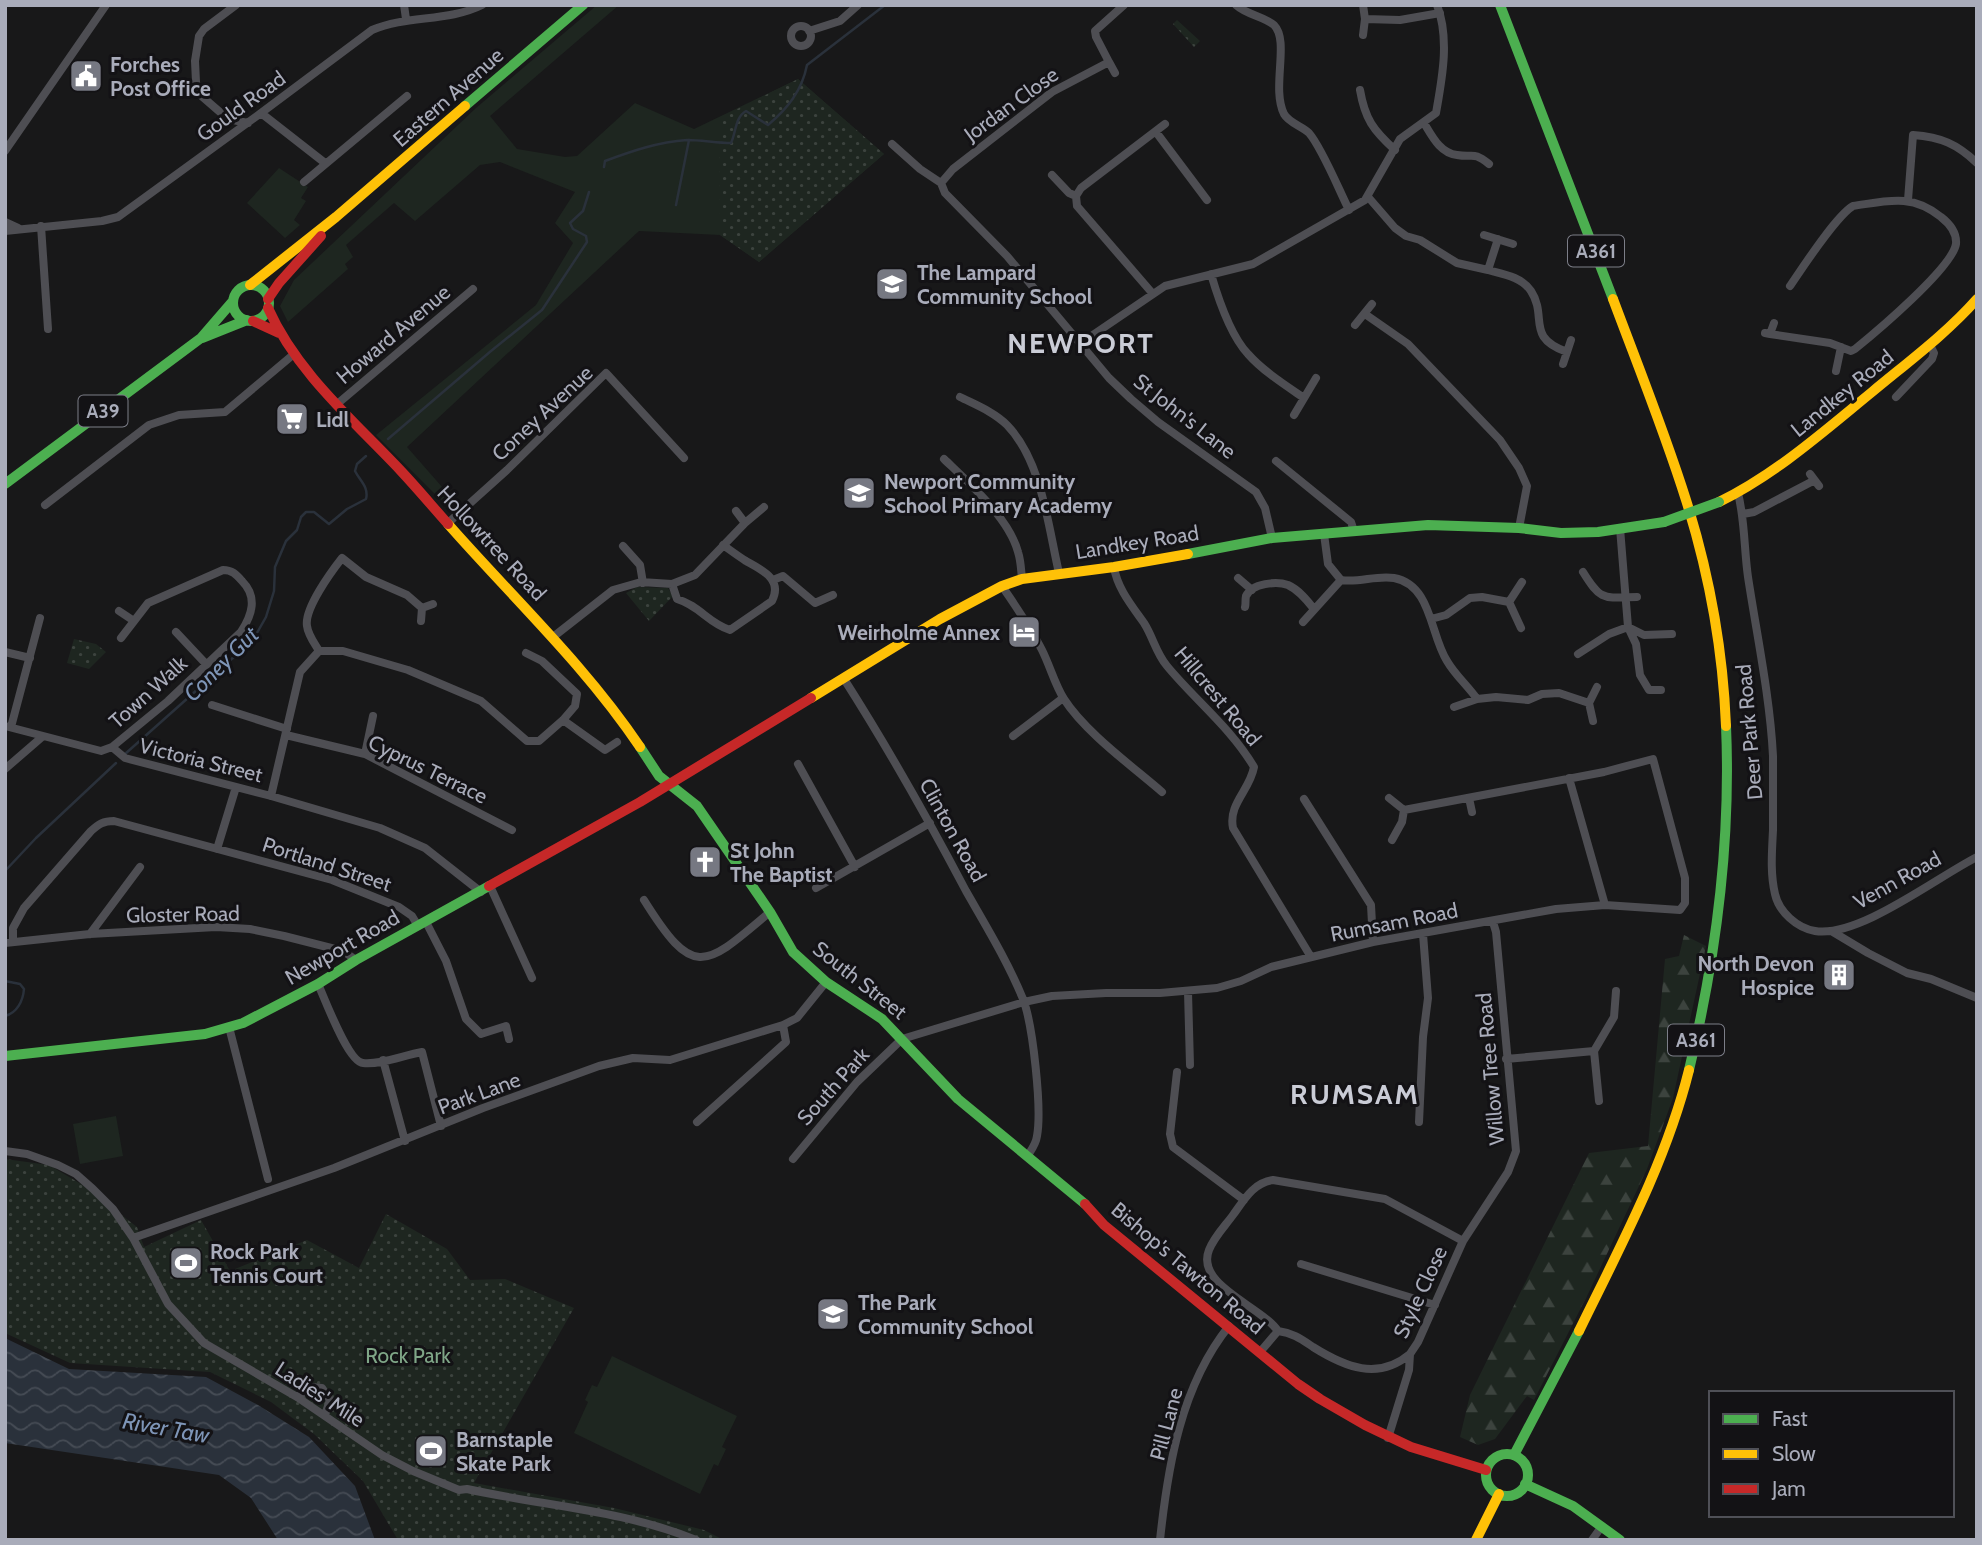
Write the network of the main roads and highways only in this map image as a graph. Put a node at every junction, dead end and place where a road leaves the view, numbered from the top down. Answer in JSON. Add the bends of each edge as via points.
{"nodes":[{"id":1,"x":583,"y":5,"type":"edge"},
{"id":2,"x":1500,"y":5,"type":"edge"},
{"id":3,"x":337,"y":217,"type":"junction"},
{"id":4,"x":250,"y":285,"type":"junction"},
{"id":5,"x":1977,"y":299,"type":"edge"},
{"id":6,"x":233,"y":301,"type":"junction"},
{"id":7,"x":268,"y":304,"type":"junction"},
{"id":8,"x":250,"y":321,"type":"junction"},
{"id":9,"x":279,"y":333,"type":"junction"},
{"id":10,"x":201,"y":338,"type":"junction"},
{"id":11,"x":5,"y":484,"type":"edge"},
{"id":12,"x":670,"y":785,"type":"junction"},
{"id":13,"x":902,"y":1039,"type":"joint"},
{"id":14,"x":5,"y":1056,"type":"edge"},
{"id":15,"x":1514,"y":1455,"type":"junction"},
{"id":16,"x":1486,"y":1470,"type":"junction"},
{"id":17,"x":1525,"y":1484,"type":"junction"},
{"id":18,"x":1499,"y":1494,"type":"junction"},
{"id":19,"x":1476,"y":1540,"type":"edge"},
{"id":20,"x":1619,"y":1540,"type":"edge"}],
"edges":[{"from":1,"to":3,"type":"main road","name":"Eastern Avenue"},
{"from":2,"to":15,"type":"main road","number":"A361","via":[[1686,500],[1716,632],[1728,775],[1723,873],[1700,1024],[1681,1100],[1643,1200]]},
{"from":3,"to":4,"type":"main road","name":"Eastern Avenue"},
{"from":3,"to":7,"type":"main road","name":"Eastern Avenue","via":[[279,283]]},
{"from":4,"to":6,"type":"main road","via":[[239,290]]},
{"from":4,"to":7,"type":"main road","via":[[261,289]]},
{"from":5,"to":12,"type":"main road","name":"Landkey Road","bridge":true,"via":[[1931,347],[1804,449],[1719,502],[1664,522],[1598,532],[1427,525],[1272,538],[1022,579],[918,633]]},
{"from":6,"to":8,"type":"main road","via":[[236,313]]},
{"from":6,"to":10,"type":"main road","number":"A39"},
{"from":7,"to":8,"type":"main road","via":[[264,314]]},
{"from":7,"to":9,"type":"main road","name":"Hollowtree Road"},
{"from":8,"to":9,"type":"main road","name":"Hollowtree Road"},
{"from":8,"to":10,"type":"main road","number":"A39"},
{"from":9,"to":12,"type":"main road","name":"Hollowtree Road","via":[[336,405],[553,636]]},
{"from":10,"to":11,"type":"main road","number":"A39"},
{"from":12,"to":13,"type":"main road","name":"South Street","via":[[697,806],[793,952]]},
{"from":12,"to":14,"type":"main road","name":"Newport Road","via":[[243,1023],[205,1034]]},
{"from":13,"to":16,"type":"main road","name":"Bishop's Tawton Road","via":[[958,1098],[1284,1373],[1331,1407],[1388,1438],[1455,1464]]},
{"from":15,"to":16,"type":"main road","via":[[1500,1455]]},
{"from":15,"to":17,"type":"main road","via":[[1525,1464]]},
{"from":16,"to":18,"type":"main road","via":[[1487,1481]]},
{"from":17,"to":18,"type":"main road","via":[[1511,1495]]},
{"from":17,"to":20,"type":"main road","via":[[1573,1506]]},
{"from":18,"to":19,"type":"main road"}]}
